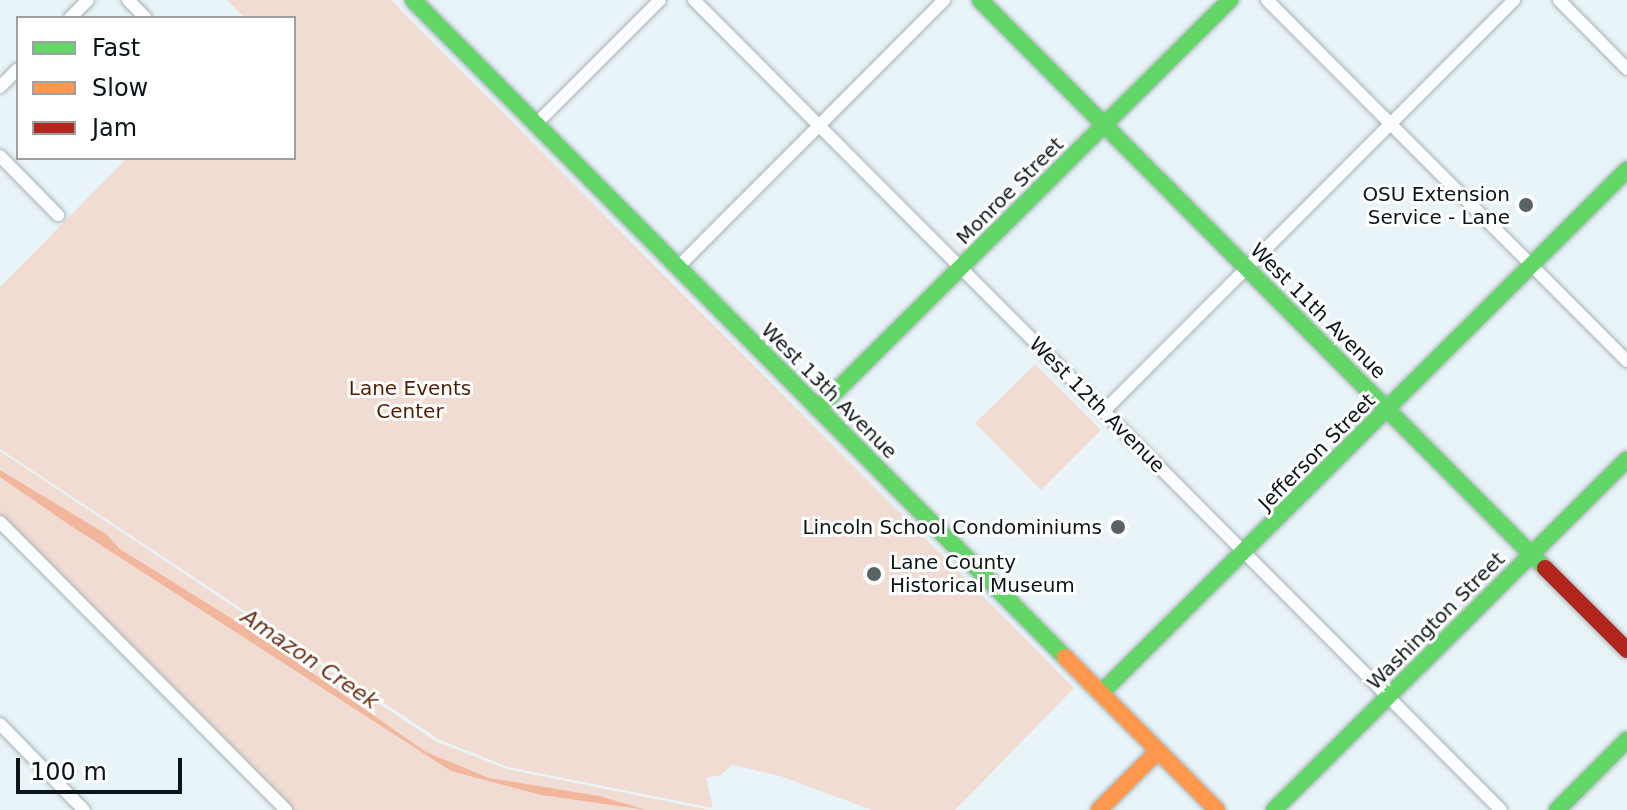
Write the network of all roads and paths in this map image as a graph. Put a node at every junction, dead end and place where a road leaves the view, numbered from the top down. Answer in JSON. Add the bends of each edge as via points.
{"nodes":[{"id":1,"x":88,"y":0,"type":"edge"},
{"id":2,"x":128,"y":0,"type":"edge"},
{"id":3,"x":413,"y":0,"type":"edge"},
{"id":4,"x":660,"y":0,"type":"edge"},
{"id":5,"x":694,"y":0,"type":"edge"},
{"id":6,"x":944,"y":0,"type":"edge"},
{"id":7,"x":980,"y":0,"type":"edge"},
{"id":8,"x":1230,"y":0,"type":"edge"},
{"id":9,"x":1267,"y":0,"type":"edge"},
{"id":10,"x":1514,"y":0,"type":"edge"},
{"id":11,"x":1559,"y":0,"type":"edge"},
{"id":12,"x":72,"y":16,"type":"edge"},
{"id":13,"x":144,"y":16,"type":"edge"},
{"id":14,"x":1627,"y":69,"type":"edge"},
{"id":15,"x":16,"y":71,"type":"edge"},
{"id":16,"x":0,"y":87,"type":"edge"},
{"id":17,"x":536,"y":124,"type":"junction"},
{"id":18,"x":1104,"y":124,"type":"junction"},
{"id":19,"x":1391,"y":124,"type":"junction"},
{"id":20,"x":819,"y":125,"type":"junction"},
{"id":21,"x":0,"y":156,"type":"edge"},
{"id":22,"x":1627,"y":170,"type":"edge"},
{"id":23,"x":58,"y":215,"type":"dead end"},
{"id":24,"x":1531,"y":266,"type":"junction"},
{"id":25,"x":678,"y":267,"type":"junction"},
{"id":26,"x":1246,"y":267,"type":"junction"},
{"id":27,"x":961,"y":268,"type":"junction"},
{"id":28,"x":1627,"y":361,"type":"edge"},
{"id":29,"x":818,"y":409,"type":"junction"},
{"id":30,"x":1388,"y":410,"type":"junction"},
{"id":31,"x":1104,"y":411,"type":"junction"},
{"id":32,"x":1627,"y":460,"type":"edge"},
{"id":33,"x":0,"y":522,"type":"edge"},
{"id":34,"x":1244,"y":552,"type":"junction"},
{"id":35,"x":1531,"y":554,"type":"junction"},
{"id":36,"x":1627,"y":650,"type":"edge"},
{"id":37,"x":1101,"y":693,"type":"junction"},
{"id":38,"x":1388,"y":697,"type":"junction"},
{"id":39,"x":0,"y":724,"type":"edge"},
{"id":40,"x":1627,"y":740,"type":"edge"},
{"id":41,"x":1158,"y":751,"type":"junction"},
{"id":42,"x":84,"y":810,"type":"edge"},
{"id":43,"x":286,"y":810,"type":"edge"},
{"id":44,"x":1099,"y":810,"type":"edge"},
{"id":45,"x":1217,"y":810,"type":"edge"},
{"id":46,"x":1274,"y":810,"type":"edge"},
{"id":47,"x":1501,"y":810,"type":"edge"},
{"id":48,"x":1557,"y":810,"type":"edge"}],
"edges":[{"from":1,"to":12,"type":"street"},
{"from":2,"to":13,"type":"street"},
{"from":3,"to":17,"type":"main road","name":"West 13th Avenue"},
{"from":4,"to":17,"type":"street"},
{"from":5,"to":20,"type":"street","name":"West 12th Avenue"},
{"from":6,"to":20,"type":"street"},
{"from":7,"to":18,"type":"main road","name":"West 11th Avenue"},
{"from":8,"to":18,"type":"main road","name":"Monroe Street"},
{"from":9,"to":19,"type":"street"},
{"from":10,"to":19,"type":"street"},
{"from":11,"to":14,"type":"street"},
{"from":15,"to":16,"type":"street"},
{"from":17,"to":25,"type":"main road","name":"West 13th Avenue"},
{"from":18,"to":26,"type":"main road","name":"West 11th Avenue"},
{"from":18,"to":27,"type":"main road","name":"Monroe Street"},
{"from":19,"to":24,"type":"street"},
{"from":19,"to":26,"type":"street"},
{"from":20,"to":25,"type":"street"},
{"from":20,"to":27,"type":"street","name":"West 12th Avenue"},
{"from":21,"to":23,"type":"street"},
{"from":22,"to":24,"type":"main road","name":"Jefferson Street"},
{"from":24,"to":28,"type":"street"},
{"from":24,"to":30,"type":"main road","name":"Jefferson Street"},
{"from":25,"to":29,"type":"main road","name":"West 13th Avenue"},
{"from":26,"to":30,"type":"main road","name":"West 11th Avenue"},
{"from":26,"to":31,"type":"street"},
{"from":27,"to":29,"type":"main road","name":"Monroe Street"},
{"from":27,"to":31,"type":"street","name":"West 12th Avenue"},
{"from":29,"to":37,"type":"main road","name":"West 13th Avenue"},
{"from":30,"to":34,"type":"main road","name":"Jefferson Street"},
{"from":30,"to":35,"type":"main road","name":"West 11th Avenue"},
{"from":31,"to":34,"type":"street","name":"West 12th Avenue"},
{"from":32,"to":35,"type":"main road","name":"Washington Street"},
{"from":33,"to":43,"type":"street"},
{"from":34,"to":37,"type":"main road","name":"Jefferson Street"},
{"from":34,"to":38,"type":"street","name":"West 12th Avenue"},
{"from":35,"to":36,"type":"main road","name":"West 11th Avenue"},
{"from":35,"to":38,"type":"main road","name":"Washington Street"},
{"from":37,"to":41,"type":"main road","name":"West 13th Avenue"},
{"from":38,"to":46,"type":"main road","name":"Washington Street"},
{"from":38,"to":47,"type":"street","name":"West 12th Avenue"},
{"from":39,"to":42,"type":"street"},
{"from":40,"to":48,"type":"main road"},
{"from":41,"to":44,"type":"main road"},
{"from":41,"to":45,"type":"main road","name":"West 13th Avenue"}]}
